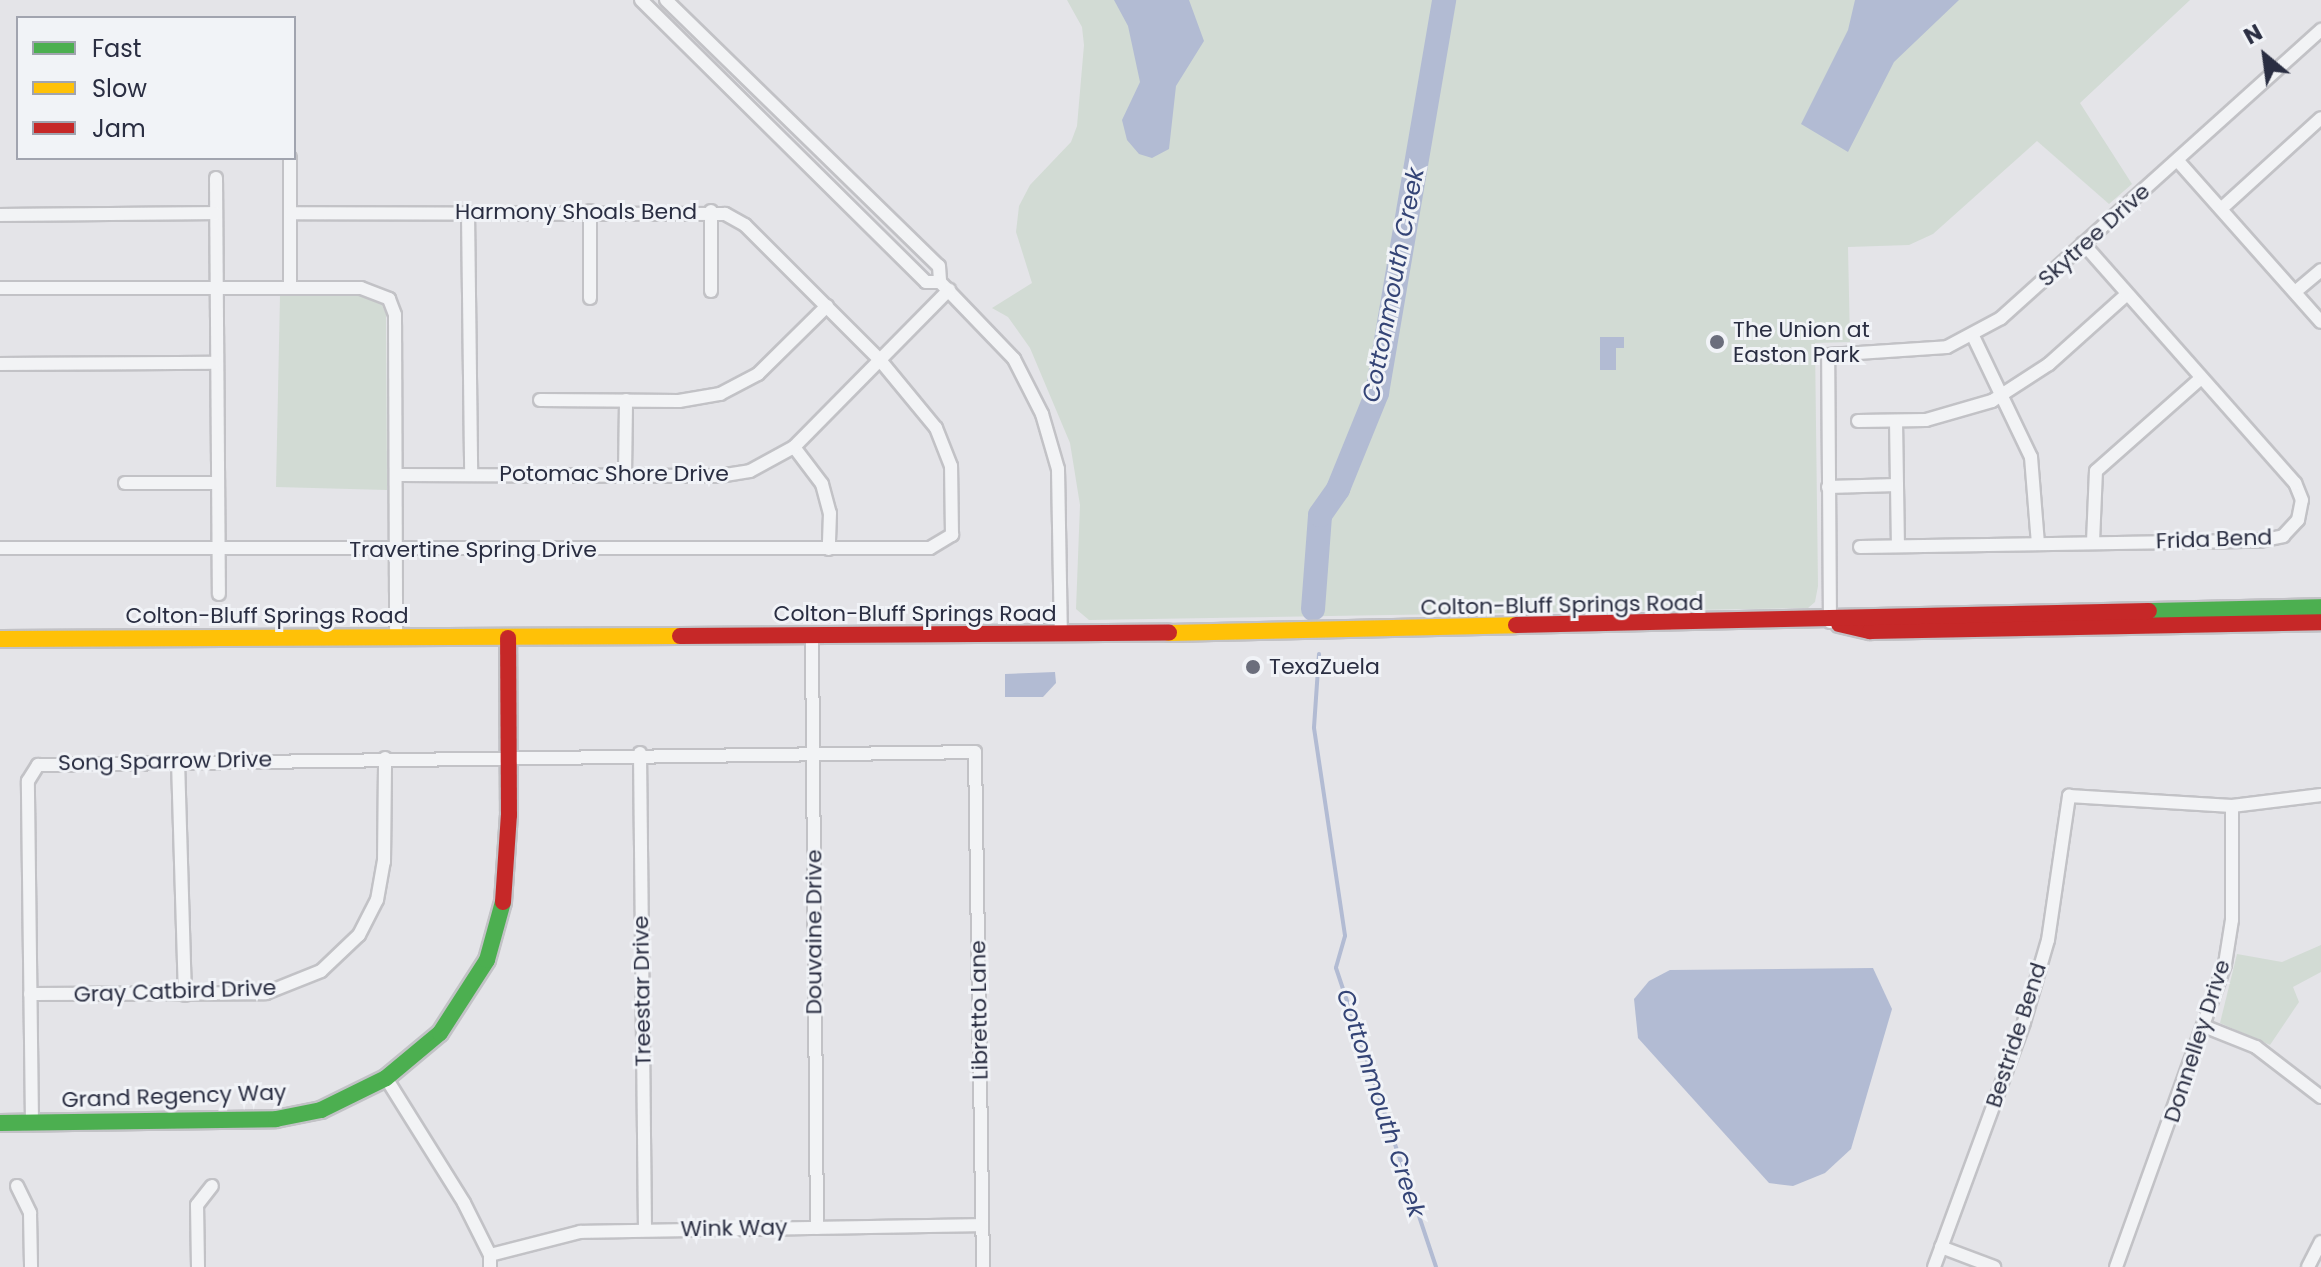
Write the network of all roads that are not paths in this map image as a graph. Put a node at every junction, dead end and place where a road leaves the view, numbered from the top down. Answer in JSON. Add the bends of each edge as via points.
{"nodes":[{"id":1,"x":641,"y":0,"type":"edge"},
{"id":2,"x":666,"y":0,"type":"edge"},
{"id":3,"x":2321,"y":30,"type":"edge"},
{"id":4,"x":2321,"y":118,"type":"edge"},
{"id":5,"x":290,"y":160,"type":"edge"},
{"id":6,"x":2178,"y":161,"type":"junction"},
{"id":7,"x":216,"y":178,"type":"dead end"},
{"id":8,"x":2221,"y":209,"type":"junction"},
{"id":9,"x":590,"y":211,"type":"junction"},
{"id":10,"x":711,"y":211,"type":"junction"},
{"id":11,"x":216,"y":213,"type":"junction"},
{"id":12,"x":291,"y":213,"type":"junction"},
{"id":13,"x":468,"y":213,"type":"junction"},
{"id":14,"x":0,"y":215,"type":"edge"},
{"id":15,"x":2083,"y":243,"type":"junction"},
{"id":16,"x":2321,"y":270,"type":"edge"},
{"id":17,"x":944,"y":286,"type":"junction"},
{"id":18,"x":290,"y":287,"type":"junction"},
{"id":19,"x":0,"y":288,"type":"edge"},
{"id":20,"x":216,"y":288,"type":"junction"},
{"id":21,"x":711,"y":291,"type":"dead end"},
{"id":22,"x":2295,"y":292,"type":"junction"},
{"id":23,"x":2126,"y":295,"type":"junction"},
{"id":24,"x":590,"y":298,"type":"dead end"},
{"id":25,"x":827,"y":306,"type":"junction"},
{"id":26,"x":2321,"y":322,"type":"edge"},
{"id":27,"x":1973,"y":336,"type":"junction"},
{"id":28,"x":880,"y":360,"type":"junction"},
{"id":29,"x":215,"y":363,"type":"junction"},
{"id":30,"x":0,"y":364,"type":"edge"},
{"id":31,"x":2201,"y":378,"type":"junction"},
{"id":32,"x":2002,"y":395,"type":"junction"},
{"id":33,"x":540,"y":400,"type":"dead end"},
{"id":34,"x":626,"y":400,"type":"junction"},
{"id":35,"x":1858,"y":421,"type":"dead end"},
{"id":36,"x":1896,"y":421,"type":"junction"},
{"id":37,"x":794,"y":447,"type":"junction"},
{"id":38,"x":398,"y":475,"type":"junction"},
{"id":39,"x":471,"y":475,"type":"junction"},
{"id":40,"x":625,"y":475,"type":"junction"},
{"id":41,"x":125,"y":483,"type":"dead end"},
{"id":42,"x":216,"y":483,"type":"junction"},
{"id":43,"x":1897,"y":485,"type":"junction"},
{"id":44,"x":1828,"y":487,"type":"junction"},
{"id":45,"x":2093,"y":542,"type":"junction"},
{"id":46,"x":945,"y":543,"type":"joint"},
{"id":47,"x":2038,"y":544,"type":"junction"},
{"id":48,"x":1898,"y":546,"type":"junction"},
{"id":49,"x":1860,"y":547,"type":"dead end"},
{"id":50,"x":0,"y":548,"type":"edge"},
{"id":51,"x":218,"y":549,"type":"junction"},
{"id":52,"x":829,"y":549,"type":"junction"},
{"id":53,"x":395,"y":552,"type":"junction"},
{"id":54,"x":219,"y":594,"type":"dead end"},
{"id":55,"x":2321,"y":607,"type":"edge"},
{"id":56,"x":1830,"y":622,"type":"junction"},
{"id":57,"x":2321,"y":622,"type":"edge"},
{"id":58,"x":1061,"y":635,"type":"junction"},
{"id":59,"x":812,"y":636,"type":"junction"},
{"id":60,"x":396,"y":638,"type":"junction"},
{"id":61,"x":508,"y":638,"type":"junction"},
{"id":62,"x":0,"y":639,"type":"edge"},
{"id":63,"x":975,"y":752,"type":"joint"},
{"id":64,"x":640,"y":753,"type":"junction"},
{"id":65,"x":813,"y":753,"type":"junction"},
{"id":66,"x":510,"y":755,"type":"junction"},
{"id":67,"x":385,"y":758,"type":"junction"},
{"id":68,"x":178,"y":761,"type":"junction"},
{"id":69,"x":2321,"y":795,"type":"edge"},
{"id":70,"x":2232,"y":806,"type":"junction"},
{"id":71,"x":30,"y":994,"type":"junction"},
{"id":72,"x":185,"y":995,"type":"junction"},
{"id":73,"x":2206,"y":1027,"type":"junction"},
{"id":74,"x":386,"y":1078,"type":"junction"},
{"id":75,"x":2321,"y":1097,"type":"edge"},
{"id":76,"x":32,"y":1122,"type":"junction"},
{"id":77,"x":0,"y":1123,"type":"edge"},
{"id":78,"x":17,"y":1186,"type":"dead end"},
{"id":79,"x":212,"y":1186,"type":"dead end"},
{"id":80,"x":982,"y":1225,"type":"junction"},
{"id":81,"x":817,"y":1228,"type":"junction"},
{"id":82,"x":645,"y":1229,"type":"junction"},
{"id":83,"x":2321,"y":1242,"type":"edge"},
{"id":84,"x":1941,"y":1247,"type":"junction"},
{"id":85,"x":490,"y":1261,"type":"edge"},
{"id":86,"x":31,"y":1267,"type":"edge"},
{"id":87,"x":198,"y":1267,"type":"edge"},
{"id":88,"x":983,"y":1267,"type":"edge"},
{"id":89,"x":1934,"y":1267,"type":"edge"},
{"id":90,"x":1994,"y":1267,"type":"edge"},
{"id":91,"x":2116,"y":1267,"type":"edge"},
{"id":92,"x":2308,"y":1267,"type":"edge"}],
"edges":[{"from":1,"to":17,"type":"street","via":[[926,282]]},
{"from":2,"to":17,"type":"street","via":[[939,266]]},
{"from":3,"to":6,"type":"street","name":"Skytree Drive"},
{"from":4,"to":8,"type":"street"},
{"from":5,"to":12,"type":"street"},
{"from":6,"to":8,"type":"street"},
{"from":6,"to":15,"type":"street","name":"Skytree Drive"},
{"from":7,"to":11,"type":"street"},
{"from":8,"to":22,"type":"street"},
{"from":9,"to":10,"type":"street","name":"Harmony Shoals Bend"},
{"from":9,"to":13,"type":"street","name":"Harmony Shoals Bend"},
{"from":9,"to":24,"type":"street"},
{"from":10,"to":21,"type":"street"},
{"from":10,"to":25,"type":"street","name":"Harmony Shoals Bend","via":[[745,225]]},
{"from":11,"to":14,"type":"street"},
{"from":11,"to":20,"type":"street"},
{"from":12,"to":13,"type":"street","name":"Harmony Shoals Bend"},
{"from":12,"to":18,"type":"street"},
{"from":13,"to":39,"type":"street"},
{"from":15,"to":23,"type":"street","name":"Frida Bend"},
{"from":15,"to":27,"type":"street","name":"Skytree Drive","via":[[2001,318]]},
{"from":16,"to":22,"type":"street"},
{"from":17,"to":28,"type":"street","name":"Potomac Shore Drive"},
{"from":17,"to":58,"type":"street","via":[[1014,359],[1052,444],[1062,507]]},
{"from":18,"to":20,"type":"street"},
{"from":18,"to":38,"type":"street","via":[[374,289],[394,308]]},
{"from":19,"to":20,"type":"street"},
{"from":20,"to":29,"type":"street"},
{"from":22,"to":26,"type":"street"},
{"from":23,"to":31,"type":"street","name":"Frida Bend"},
{"from":23,"to":32,"type":"street","via":[[2049,364]]},
{"from":25,"to":28,"type":"street","name":"Harmony Shoals Bend"},
{"from":25,"to":34,"type":"street","via":[[742,386],[701,399]]},
{"from":27,"to":32,"type":"street"},
{"from":27,"to":44,"type":"street","name":"Skytree Drive","via":[[1918,352],[1828,355]]},
{"from":28,"to":37,"type":"street","name":"Potomac Shore Drive"},
{"from":28,"to":46,"type":"street","name":"Harmony Shoals Bend","via":[[945,446],[955,491],[954,528]]},
{"from":29,"to":30,"type":"street"},
{"from":29,"to":42,"type":"street"},
{"from":31,"to":45,"type":"street","via":[[2096,471]]},
{"from":31,"to":45,"type":"street","name":"Frida Bend","via":[[2295,483],[2302,500],[2298,520],[2273,540]]},
{"from":32,"to":36,"type":"street","via":[[1952,415]]},
{"from":32,"to":47,"type":"street","via":[[2031,457]]},
{"from":33,"to":34,"type":"street"},
{"from":34,"to":40,"type":"street"},
{"from":35,"to":36,"type":"street"},
{"from":36,"to":43,"type":"street"},
{"from":37,"to":40,"type":"street","name":"Potomac Shore Drive","via":[[773,462],[737,474]]},
{"from":37,"to":52,"type":"street","via":[[822,484],[830,513]]},
{"from":38,"to":39,"type":"street","name":"Potomac Shore Drive"},
{"from":38,"to":53,"type":"street"},
{"from":39,"to":40,"type":"street","name":"Potomac Shore Drive"},
{"from":41,"to":42,"type":"street"},
{"from":42,"to":51,"type":"street"},
{"from":43,"to":44,"type":"street"},
{"from":43,"to":48,"type":"street"},
{"from":44,"to":56,"type":"street"},
{"from":45,"to":47,"type":"street","name":"Frida Bend"},
{"from":46,"to":52,"type":"street","name":"Travertine Spring Drive","via":[[930,548]]},
{"from":47,"to":48,"type":"street","name":"Frida Bend"},
{"from":48,"to":49,"type":"street","name":"Frida Bend"},
{"from":50,"to":51,"type":"street","name":"Travertine Spring Drive"},
{"from":51,"to":53,"type":"street","name":"Travertine Spring Drive"},
{"from":51,"to":54,"type":"street"},
{"from":52,"to":53,"type":"street","name":"Travertine Spring Drive"},
{"from":53,"to":60,"type":"street"},
{"from":55,"to":56,"type":"street","name":"Colton-Bluff Springs Road","via":[[1870,616]]},
{"from":56,"to":57,"type":"street","name":"Colton-Bluff Springs Road","via":[[1870,631]]},
{"from":56,"to":58,"type":"street","name":"Colton-Bluff Springs Road"},
{"from":58,"to":59,"type":"street","name":"Colton-Bluff Springs Road"},
{"from":59,"to":61,"type":"street","name":"Colton-Bluff Springs Road"},
{"from":59,"to":65,"type":"street","name":"Douvaine Drive"},
{"from":60,"to":61,"type":"street","name":"Colton-Bluff Springs Road"},
{"from":60,"to":62,"type":"street","name":"Colton-Bluff Springs Road"},
{"from":61,"to":66,"type":"street","name":"Grand Regency Way"},
{"from":63,"to":65,"type":"street","name":"Song Sparrow Drive"},
{"from":63,"to":80,"type":"street","name":"Libretto Lane"},
{"from":64,"to":65,"type":"street","name":"Song Sparrow Drive"},
{"from":64,"to":66,"type":"street","name":"Song Sparrow Drive"},
{"from":64,"to":82,"type":"street","name":"Treestar Drive"},
{"from":65,"to":81,"type":"street","name":"Douvaine Drive"},
{"from":66,"to":67,"type":"street","name":"Song Sparrow Drive"},
{"from":66,"to":74,"type":"street","name":"Grand Regency Way","via":[[507,874],[502,917],[487,960],[458,1012]]},
{"from":67,"to":68,"type":"street","name":"Song Sparrow Drive"},
{"from":67,"to":72,"type":"street","name":"Gray Catbird Drive","via":[[382,880],[359,935],[321,971],[286,988]]},
{"from":68,"to":71,"type":"street","name":"Song Sparrow Drive","via":[[46,762],[32,770]]},
{"from":68,"to":72,"type":"street"},
{"from":69,"to":70,"type":"street"},
{"from":70,"to":73,"type":"street","name":"Donnelley Drive","via":[[2232,920]]},
{"from":70,"to":84,"type":"street","name":"Bestride Bend","via":[[2069,796],[2048,940],[2024,1022]]},
{"from":71,"to":72,"type":"street","name":"Gray Catbird Drive"},
{"from":71,"to":76,"type":"street","name":"Song Sparrow Drive"},
{"from":73,"to":75,"type":"street","via":[[2256,1047]]},
{"from":73,"to":91,"type":"street","name":"Donnelley Drive"},
{"from":74,"to":76,"type":"street","name":"Grand Regency Way","via":[[321,1110],[276,1119]]},
{"from":74,"to":85,"type":"street"},
{"from":76,"to":77,"type":"street","name":"Grand Regency Way"},
{"from":78,"to":86,"type":"street","via":[[30,1213]]},
{"from":79,"to":87,"type":"street","via":[[197,1205]]},
{"from":80,"to":81,"type":"street","name":"Wink Way"},
{"from":80,"to":88,"type":"street","name":"Libretto Lane"},
{"from":81,"to":82,"type":"street","name":"Wink Way"},
{"from":82,"to":85,"type":"street","name":"Wink Way","via":[[580,1232]]},
{"from":83,"to":92,"type":"street"},
{"from":84,"to":89,"type":"street","name":"Bestride Bend"},
{"from":84,"to":90,"type":"street"}]}
